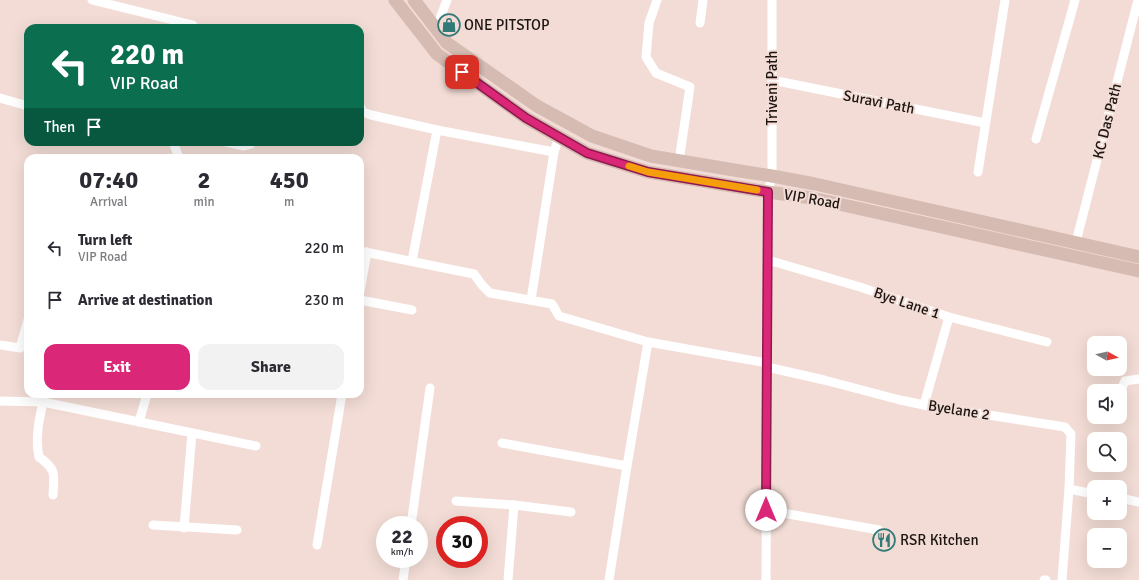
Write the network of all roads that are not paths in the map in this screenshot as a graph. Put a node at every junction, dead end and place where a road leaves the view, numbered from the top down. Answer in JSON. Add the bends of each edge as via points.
{"nodes":[{"id":1,"x":92,"y":0,"type":"edge"},
{"id":2,"x":395,"y":0,"type":"edge"},
{"id":3,"x":414,"y":0,"type":"edge"},
{"id":4,"x":447,"y":0,"type":"edge"},
{"id":5,"x":657,"y":0,"type":"edge"},
{"id":6,"x":703,"y":0,"type":"edge"},
{"id":7,"x":772,"y":0,"type":"edge"},
{"id":8,"x":1005,"y":0,"type":"edge"},
{"id":9,"x":1075,"y":0,"type":"edge"},
{"id":10,"x":1138,"y":0,"type":"edge"},
{"id":11,"x":700,"y":23,"type":"dead end"},
{"id":12,"x":189,"y":24,"type":"edge"},
{"id":13,"x":436,"y":29,"type":"junction"},
{"id":14,"x":772,"y":80,"type":"junction"},
{"id":15,"x":0,"y":98,"type":"edge"},
{"id":16,"x":24,"y":105,"type":"edge"},
{"id":17,"x":364,"y":112,"type":"edge"},
{"id":18,"x":985,"y":123,"type":"junction"},
{"id":19,"x":437,"y":130,"type":"junction"},
{"id":20,"x":559,"y":137,"type":"junction"},
{"id":21,"x":1036,"y":139,"type":"dead end"},
{"id":22,"x":554,"y":152,"type":"junction"},
{"id":23,"x":679,"y":161,"type":"junction"},
{"id":24,"x":978,"y":172,"type":"dead end"},
{"id":25,"x":772,"y":176,"type":"junction"},
{"id":26,"x":768,"y":192,"type":"junction"},
{"id":27,"x":1076,"y":242,"type":"junction"},
{"id":28,"x":364,"y":252,"type":"edge"},
{"id":29,"x":1139,"y":256,"type":"edge"},
{"id":30,"x":768,"y":260,"type":"junction"},
{"id":31,"x":412,"y":261,"type":"junction"},
{"id":32,"x":1139,"y":271,"type":"edge"},
{"id":33,"x":530,"y":300,"type":"junction"},
{"id":34,"x":364,"y":301,"type":"edge"},
{"id":35,"x":412,"y":310,"type":"dead end"},
{"id":36,"x":949,"y":318,"type":"junction"},
{"id":37,"x":24,"y":334,"type":"edge"},
{"id":38,"x":648,"y":342,"type":"junction"},
{"id":39,"x":1047,"y":342,"type":"dead end"},
{"id":40,"x":0,"y":345,"type":"edge"},
{"id":41,"x":767,"y":365,"type":"junction"},
{"id":42,"x":1139,"y":379,"type":"edge"},
{"id":43,"x":1124,"y":384,"type":"edge"},
{"id":44,"x":430,"y":388,"type":"dead end"},
{"id":45,"x":146,"y":398,"type":"edge"},
{"id":46,"x":341,"y":398,"type":"edge"},
{"id":47,"x":0,"y":401,"type":"edge"},
{"id":48,"x":43,"y":402,"type":"junction"},
{"id":49,"x":924,"y":405,"type":"junction"},
{"id":50,"x":139,"y":422,"type":"junction"},
{"id":51,"x":192,"y":433,"type":"junction"},
{"id":52,"x":502,"y":443,"type":"dead end"},
{"id":53,"x":256,"y":446,"type":"dead end"},
{"id":54,"x":627,"y":466,"type":"junction"},
{"id":55,"x":1069,"y":489,"type":"junction"},
{"id":56,"x":1087,"y":493,"type":"edge"},
{"id":57,"x":52,"y":495,"type":"dead end"},
{"id":58,"x":1127,"y":499,"type":"edge"},
{"id":59,"x":456,"y":501,"type":"dead end"},
{"id":60,"x":1139,"y":502,"type":"edge"},
{"id":61,"x":514,"y":505,"type":"junction"},
{"id":62,"x":766,"y":510,"type":"junction"},
{"id":63,"x":571,"y":512,"type":"dead end"},
{"id":64,"x":411,"y":516,"type":"edge"},
{"id":65,"x":153,"y":525,"type":"dead end"},
{"id":66,"x":184,"y":528,"type":"junction"},
{"id":67,"x":237,"y":530,"type":"dead end"},
{"id":68,"x":879,"y":530,"type":"dead end"},
{"id":69,"x":317,"y":545,"type":"dead end"},
{"id":70,"x":405,"y":568,"type":"edge"},
{"id":71,"x":403,"y":580,"type":"edge"},
{"id":72,"x":508,"y":580,"type":"edge"},
{"id":73,"x":609,"y":580,"type":"edge"},
{"id":74,"x":766,"y":580,"type":"edge"},
{"id":75,"x":1062,"y":580,"type":"edge"}],
"edges":[{"from":1,"to":12,"type":"street"},
{"from":2,"to":20,"type":"main road","name":"VIP Road","via":[[436,54],[526,118]]},
{"from":3,"to":13,"type":"main road","name":"VIP Road"},
{"from":4,"to":13,"type":"street"},
{"from":5,"to":23,"type":"street","via":[[649,23],[646,57],[656,73],[690,87]]},
{"from":6,"to":11,"type":"street"},
{"from":7,"to":14,"type":"street","name":"Triveni Path"},
{"from":8,"to":18,"type":"street"},
{"from":9,"to":21,"type":"street"},
{"from":10,"to":27,"type":"street","name":"KC Das Path"},
{"from":13,"to":23,"type":"main road","name":"VIP Road","via":[[447,42],[537,106],[592,136],[651,156]]},
{"from":14,"to":18,"type":"street","name":"Suravi Path"},
{"from":14,"to":25,"type":"street","name":"Triveni Path"},
{"from":15,"to":16,"type":"street"},
{"from":17,"to":19,"type":"street"},
{"from":18,"to":24,"type":"street"},
{"from":19,"to":22,"type":"street"},
{"from":19,"to":31,"type":"street"},
{"from":20,"to":22,"type":"street"},
{"from":20,"to":26,"type":"main road","name":"VIP Road","via":[[587,153],[648,172]]},
{"from":22,"to":33,"type":"street"},
{"from":23,"to":25,"type":"main road","name":"VIP Road"},
{"from":25,"to":26,"type":"street","name":"Triveni Path"},
{"from":25,"to":27,"type":"main road","name":"VIP Road"},
{"from":26,"to":30,"type":"street","name":"Triveni Path"},
{"from":26,"to":32,"type":"main road","name":"VIP Road","via":[[820,199]]},
{"from":27,"to":29,"type":"main road","name":"VIP Road"},
{"from":28,"to":31,"type":"street","name":"Byelane 2"},
{"from":30,"to":36,"type":"street","name":"Bye Lane 1","via":[[860,287]]},
{"from":30,"to":41,"type":"street","name":"Triveni Path"},
{"from":31,"to":33,"type":"street","name":"Byelane 2","via":[[474,274],[490,293]]},
{"from":33,"to":38,"type":"street","name":"Byelane 2","via":[[552,304],[559,316]]},
{"from":34,"to":35,"type":"street"},
{"from":36,"to":39,"type":"street","name":"Bye Lane 1"},
{"from":36,"to":49,"type":"street"},
{"from":37,"to":40,"type":"street","via":[[20,348]]},
{"from":38,"to":41,"type":"street","name":"Byelane 2"},
{"from":38,"to":54,"type":"street"},
{"from":41,"to":49,"type":"street","name":"Byelane 2"},
{"from":41,"to":62,"type":"street","name":"Triveni Path"},
{"from":42,"to":43,"type":"street","via":[[1125,381]]},
{"from":44,"to":64,"type":"street"},
{"from":45,"to":50,"type":"street"},
{"from":46,"to":69,"type":"street"},
{"from":47,"to":48,"type":"street"},
{"from":48,"to":50,"type":"street"},
{"from":48,"to":57,"type":"street","via":[[37,446],[39,457],[54,472]]},
{"from":49,"to":55,"type":"street","name":"Byelane 2","via":[[1064,426],[1071,434]]},
{"from":50,"to":51,"type":"street"},
{"from":51,"to":53,"type":"street"},
{"from":51,"to":66,"type":"street"},
{"from":52,"to":54,"type":"street"},
{"from":54,"to":73,"type":"street"},
{"from":55,"to":56,"type":"street"},
{"from":55,"to":75,"type":"street","name":"Byelane 2"},
{"from":58,"to":60,"type":"street"},
{"from":59,"to":61,"type":"street"},
{"from":61,"to":63,"type":"street"},
{"from":61,"to":72,"type":"street"},
{"from":62,"to":68,"type":"street"},
{"from":62,"to":74,"type":"street","name":"Triveni Path"},
{"from":65,"to":66,"type":"street"},
{"from":66,"to":67,"type":"street"},
{"from":70,"to":71,"type":"street"}]}
